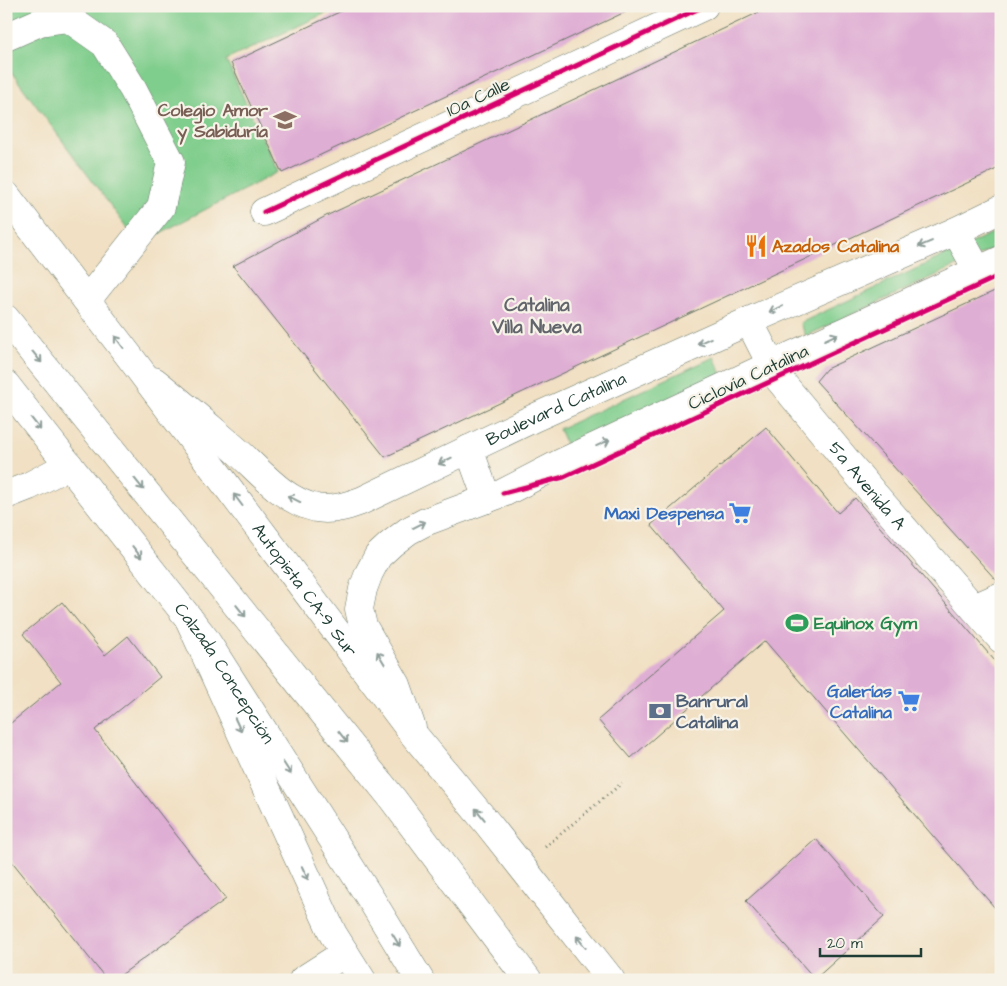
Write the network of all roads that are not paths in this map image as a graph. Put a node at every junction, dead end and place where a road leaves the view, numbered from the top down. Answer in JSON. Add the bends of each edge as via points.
{"nodes":[{"id":1,"x":704,"y":6,"type":"edge"},
{"id":2,"x":6,"y":37,"type":"edge"},
{"id":3,"x":6,"y":195,"type":"edge"},
{"id":4,"x":1001,"y":209,"type":"edge"},
{"id":5,"x":264,"y":212,"type":"dead end"},
{"id":6,"x":956,"y":231,"type":"junction"},
{"id":7,"x":989,"y":266,"type":"edge"},
{"id":8,"x":87,"y":300,"type":"junction"},
{"id":9,"x":6,"y":320,"type":"edge"},
{"id":10,"x":749,"y":321,"type":"junction"},
{"id":11,"x":771,"y":365,"type":"junction"},
{"id":12,"x":139,"y":368,"type":"junction"},
{"id":13,"x":6,"y":385,"type":"edge"},
{"id":14,"x":469,"y":449,"type":"junction"},
{"id":15,"x":69,"y":465,"type":"junction"},
{"id":16,"x":6,"y":495,"type":"edge"},
{"id":17,"x":487,"y":499,"type":"junction"},
{"id":18,"x":1001,"y":596,"type":"edge"},
{"id":19,"x":974,"y":608,"type":"junction"},
{"id":20,"x":188,"y":618,"type":"junction"},
{"id":21,"x":1001,"y":639,"type":"edge"},
{"id":22,"x":414,"y":735,"type":"junction"},
{"id":23,"x":345,"y":953,"type":"junction"},
{"id":24,"x":303,"y":980,"type":"edge"},
{"id":25,"x":362,"y":980,"type":"edge"},
{"id":26,"x":420,"y":980,"type":"edge"},
{"id":27,"x":528,"y":980,"type":"edge"},
{"id":28,"x":611,"y":980,"type":"edge"}],
"edges":[{"from":1,"to":5,"type":"main road","name":"10a Calle"},
{"from":2,"to":8,"type":"main road","via":[[40,22],[68,18],[105,44],[171,162],[161,207]]},
{"from":3,"to":8,"type":"main road","name":"Autopista CA-9 Sur"},
{"from":4,"to":6,"type":"main road","name":"Boulevard Catalina"},
{"from":6,"to":7,"type":"main road"},
{"from":6,"to":10,"type":"main road","name":"Boulevard Catalina","one_way":true},
{"from":11,"to":7,"type":"main road","one_way":true},
{"from":12,"to":8,"type":"main road","name":"Autopista CA-9 Sur","one_way":true},
{"from":9,"to":27,"type":"main road","one_way":true,"via":[[392,798]]},
{"from":10,"to":11,"type":"main road","name":"5a Avenida A"},
{"from":10,"to":14,"type":"main road","name":"Boulevard Catalina","one_way":true},
{"from":17,"to":11,"type":"main road","one_way":true},
{"from":11,"to":19,"type":"main road","name":"5a Avenida A","via":[[778,378],[868,487]]},
{"from":14,"to":12,"type":"main road","name":"Boulevard Catalina","one_way":true,"via":[[361,501],[334,509],[318,508],[283,493]]},
{"from":22,"to":12,"type":"main road","name":"Autopista CA-9 Sur","one_way":true},
{"from":13,"to":15,"type":"main road","name":"Calzada Concepción","one_way":true},
{"from":14,"to":17,"type":"main road"},
{"from":15,"to":16,"type":"main road"},
{"from":15,"to":20,"type":"main road","name":"Calzada Concepción","one_way":true},
{"from":22,"to":17,"type":"main road","one_way":true,"via":[[397,686],[362,626],[363,589],[378,556],[408,531]]},
{"from":18,"to":19,"type":"main road"},
{"from":19,"to":21,"type":"main road","name":"5a Avenida A"},
{"from":20,"to":23,"type":"main road","one_way":true,"via":[[333,934]]},
{"from":20,"to":26,"type":"main road","name":"Calzada Concepción","one_way":true,"via":[[215,655]]},
{"from":28,"to":22,"type":"main road","name":"Autopista CA-9 Sur","one_way":true},
{"from":23,"to":24,"type":"main road"},
{"from":23,"to":25,"type":"main road"}]}
